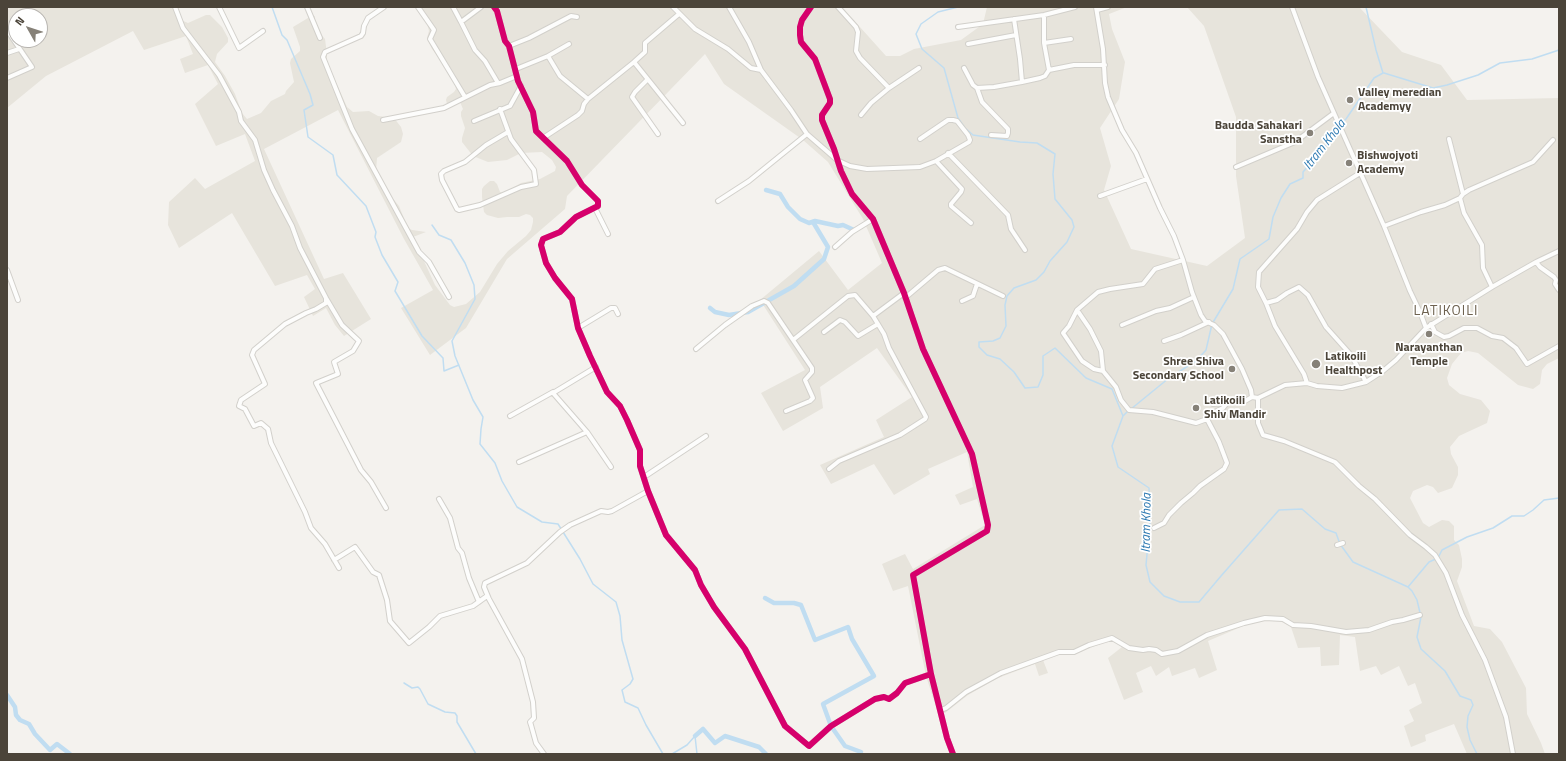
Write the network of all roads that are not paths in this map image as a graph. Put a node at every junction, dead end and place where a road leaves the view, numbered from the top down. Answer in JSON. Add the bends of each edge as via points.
{"nodes":[{"id":1,"x":175,"y":7,"type":"edge"},
{"id":2,"x":219,"y":7,"type":"edge"},
{"id":3,"x":307,"y":7,"type":"edge"},
{"id":4,"x":384,"y":7,"type":"edge"},
{"id":5,"x":418,"y":7,"type":"edge"},
{"id":6,"x":453,"y":7,"type":"edge"},
{"id":7,"x":481,"y":7,"type":"edge"},
{"id":8,"x":494,"y":7,"type":"edge"},
{"id":9,"x":673,"y":7,"type":"edge"},
{"id":10,"x":730,"y":7,"type":"edge"},
{"id":11,"x":811,"y":7,"type":"edge"},
{"id":12,"x":838,"y":7,"type":"edge"},
{"id":13,"x":1075,"y":7,"type":"edge"},
{"id":14,"x":1108,"y":7,"type":"edge"},
{"id":15,"x":1292,"y":7,"type":"edge"},
{"id":16,"x":1097,"y":8,"type":"edge"},
{"id":17,"x":678,"y":14,"type":"junction"},
{"id":18,"x":1044,"y":15,"type":"junction"},
{"id":19,"x":577,"y":17,"type":"dead end"},
{"id":20,"x":1014,"y":19,"type":"junction"},
{"id":21,"x":461,"y":22,"type":"junction"},
{"id":22,"x":958,"y":27,"type":"dead end"},
{"id":23,"x":7,"y":30,"type":"edge"},
{"id":24,"x":263,"y":31,"type":"dead end"},
{"id":25,"x":1016,"y":35,"type":"junction"},
{"id":26,"x":320,"y":38,"type":"dead end"},
{"id":27,"x":1071,"y":39,"type":"dead end"},
{"id":28,"x":1044,"y":43,"type":"junction"},
{"id":29,"x":569,"y":44,"type":"dead end"},
{"id":30,"x":968,"y":44,"type":"dead end"},
{"id":31,"x":509,"y":46,"type":"junction"},
{"id":32,"x":19,"y":49,"type":"junction"},
{"id":33,"x":7,"y":52,"type":"edge"},
{"id":34,"x":548,"y":56,"type":"junction"},
{"id":35,"x":634,"y":62,"type":"junction"},
{"id":36,"x":1105,"y":64,"type":"junction"},
{"id":37,"x":919,"y":68,"type":"dead end"},
{"id":38,"x":964,"y":68,"type":"dead end"},
{"id":39,"x":516,"y":69,"type":"junction"},
{"id":40,"x":761,"y":70,"type":"junction"},
{"id":41,"x":1048,"y":70,"type":"junction"},
{"id":42,"x":517,"y":76,"type":"junction"},
{"id":43,"x":7,"y":78,"type":"edge"},
{"id":44,"x":647,"y":80,"type":"junction"},
{"id":45,"x":1022,"y":82,"type":"junction"},
{"id":46,"x":498,"y":83,"type":"junction"},
{"id":47,"x":521,"y":86,"type":"junction"},
{"id":48,"x":889,"y":88,"type":"junction"},
{"id":49,"x":977,"y":88,"type":"junction"},
{"id":50,"x":465,"y":97,"type":"junction"},
{"id":51,"x":588,"y":99,"type":"junction"},
{"id":52,"x":500,"y":109,"type":"junction"},
{"id":53,"x":1334,"y":113,"type":"junction"},
{"id":54,"x":861,"y":115,"type":"dead end"},
{"id":55,"x":383,"y":120,"type":"dead end"},
{"id":56,"x":474,"y":121,"type":"dead end"},
{"id":57,"x":683,"y":123,"type":"dead end"},
{"id":58,"x":508,"y":132,"type":"junction"},
{"id":59,"x":658,"y":134,"type":"dead end"},
{"id":60,"x":807,"y":134,"type":"junction"},
{"id":61,"x":991,"y":135,"type":"dead end"},
{"id":62,"x":543,"y":138,"type":"junction"},
{"id":63,"x":920,"y":139,"type":"dead end"},
{"id":64,"x":1449,"y":139,"type":"dead end"},
{"id":65,"x":1553,"y":140,"type":"dead end"},
{"id":66,"x":948,"y":153,"type":"junction"},
{"id":67,"x":837,"y":160,"type":"junction"},
{"id":68,"x":936,"y":161,"type":"junction"},
{"id":69,"x":1236,"y":167,"type":"dead end"},
{"id":70,"x":1360,"y":173,"type":"junction"},
{"id":71,"x":1147,"y":179,"type":"junction"},
{"id":72,"x":1100,"y":196,"type":"dead end"},
{"id":73,"x":1462,"y":196,"type":"junction"},
{"id":74,"x":718,"y":201,"type":"dead end"},
{"id":75,"x":595,"y":208,"type":"junction"},
{"id":76,"x":872,"y":219,"type":"junction"},
{"id":77,"x":971,"y":223,"type":"dead end"},
{"id":78,"x":1384,"y":226,"type":"junction"},
{"id":79,"x":608,"y":234,"type":"dead end"},
{"id":80,"x":835,"y":247,"type":"dead end"},
{"id":81,"x":1025,"y":250,"type":"dead end"},
{"id":82,"x":1559,"y":250,"type":"edge"},
{"id":83,"x":1184,"y":260,"type":"junction"},
{"id":84,"x":1536,"y":262,"type":"junction"},
{"id":85,"x":7,"y":270,"type":"edge"},
{"id":86,"x":977,"y":284,"type":"junction"},
{"id":87,"x":1492,"y":287,"type":"junction"},
{"id":88,"x":1559,"y":290,"type":"edge"},
{"id":89,"x":904,"y":296,"type":"junction"},
{"id":90,"x":1003,"y":296,"type":"dead end"},
{"id":91,"x":449,"y":297,"type":"dead end"},
{"id":92,"x":1194,"y":297,"type":"junction"},
{"id":93,"x":326,"y":298,"type":"junction"},
{"id":94,"x":18,"y":300,"type":"dead end"},
{"id":95,"x":962,"y":301,"type":"dead end"},
{"id":96,"x":1266,"y":303,"type":"junction"},
{"id":97,"x":1077,"y":310,"type":"junction"},
{"id":98,"x":618,"y":314,"type":"dead end"},
{"id":99,"x":873,"y":316,"type":"junction"},
{"id":100,"x":878,"y":324,"type":"junction"},
{"id":101,"x":1212,"y":324,"type":"junction"},
{"id":102,"x":1431,"y":324,"type":"junction"},
{"id":103,"x":1122,"y":325,"type":"dead end"},
{"id":104,"x":578,"y":328,"type":"junction"},
{"id":105,"x":1426,"y":328,"type":"junction"},
{"id":106,"x":824,"y":332,"type":"dead end"},
{"id":107,"x":793,"y":340,"type":"junction"},
{"id":108,"x":1164,"y":341,"type":"dead end"},
{"id":109,"x":1559,"y":346,"type":"edge"},
{"id":110,"x":696,"y":348,"type":"dead end"},
{"id":111,"x":596,"y":367,"type":"junction"},
{"id":112,"x":1103,"y":371,"type":"junction"},
{"id":113,"x":1366,"y":382,"type":"junction"},
{"id":114,"x":1307,"y":383,"type":"junction"},
{"id":115,"x":553,"y":392,"type":"junction"},
{"id":116,"x":1252,"y":397,"type":"junction"},
{"id":117,"x":1258,"y":398,"type":"junction"},
{"id":118,"x":1228,"y":402,"type":"junction"},
{"id":119,"x":1213,"y":404,"type":"dead end"},
{"id":120,"x":786,"y":411,"type":"dead end"},
{"id":121,"x":510,"y":416,"type":"dead end"},
{"id":122,"x":1207,"y":419,"type":"junction"},
{"id":123,"x":587,"y":432,"type":"junction"},
{"id":124,"x":706,"y":436,"type":"dead end"},
{"id":125,"x":519,"y":462,"type":"dead end"},
{"id":126,"x":611,"y":467,"type":"dead end"},
{"id":127,"x":829,"y":469,"type":"dead end"},
{"id":128,"x":644,"y":477,"type":"junction"},
{"id":129,"x":648,"y":491,"type":"junction"},
{"id":130,"x":439,"y":499,"type":"dead end"},
{"id":131,"x":386,"y":508,"type":"dead end"},
{"id":132,"x":1154,"y":528,"type":"dead end"},
{"id":133,"x":1343,"y":543,"type":"dead end"},
{"id":134,"x":1337,"y":545,"type":"dead end"},
{"id":135,"x":334,"y":560,"type":"junction"},
{"id":136,"x":339,"y":568,"type":"dead end"},
{"id":137,"x":488,"y":596,"type":"junction"},
{"id":138,"x":478,"y":602,"type":"junction"},
{"id":139,"x":1420,"y":615,"type":"dead end"},
{"id":140,"x":931,"y":674,"type":"junction"},
{"id":141,"x":941,"y":710,"type":"junction"},
{"id":142,"x":544,"y":754,"type":"edge"},
{"id":143,"x":953,"y":754,"type":"edge"},
{"id":144,"x":1513,"y":754,"type":"edge"}],
"edges":[{"from":1,"to":93,"type":"street","via":[[183,28],[219,75],[239,112],[241,121],[255,140],[270,184]]},
{"from":2,"to":24,"type":"street","via":[[239,48]]},
{"from":3,"to":26,"type":"street"},
{"from":4,"to":91,"type":"street","via":[[368,18],[361,36],[325,52],[322,57],[352,129],[419,252]]},
{"from":5,"to":50,"type":"street","via":[[434,30],[430,39]]},
{"from":6,"to":21,"type":"street"},
{"from":7,"to":21,"type":"street"},
{"from":8,"to":31,"type":"street"},
{"from":9,"to":17,"type":"street"},
{"from":10,"to":40,"type":"street"},
{"from":11,"to":67,"type":"street","via":[[800,27],[801,42],[814,59],[830,99],[821,117]]},
{"from":12,"to":48,"type":"street","via":[[856,27],[856,51],[860,58]]},
{"from":13,"to":18,"type":"street"},
{"from":14,"to":16,"type":"street"},
{"from":15,"to":53,"type":"street"},
{"from":16,"to":36,"type":"street"},
{"from":17,"to":35,"type":"street","via":[[645,43],[645,52]]},
{"from":17,"to":40,"type":"street","via":[[751,68]]},
{"from":18,"to":20,"type":"street"},
{"from":18,"to":28,"type":"street"},
{"from":19,"to":31,"type":"street","via":[[571,16]]},
{"from":20,"to":22,"type":"street"},
{"from":20,"to":25,"type":"street"},
{"from":21,"to":46,"type":"street","via":[[475,50]]},
{"from":23,"to":32,"type":"street"},
{"from":25,"to":30,"type":"street"},
{"from":25,"to":45,"type":"street"},
{"from":27,"to":28,"type":"street"},
{"from":28,"to":41,"type":"street"},
{"from":29,"to":34,"type":"street"},
{"from":31,"to":39,"type":"street"},
{"from":32,"to":33,"type":"street"},
{"from":32,"to":43,"type":"street","via":[[32,67]]},
{"from":34,"to":39,"type":"street"},
{"from":34,"to":51,"type":"street","via":[[560,76]]},
{"from":35,"to":44,"type":"street"},
{"from":35,"to":51,"type":"street"},
{"from":36,"to":41,"type":"street","via":[[1074,65]]},
{"from":36,"to":71,"type":"street","via":[[1108,97]]},
{"from":37,"to":48,"type":"street"},
{"from":38,"to":49,"type":"street"},
{"from":39,"to":42,"type":"street"},
{"from":40,"to":60,"type":"street"},
{"from":41,"to":45,"type":"street","via":[[1045,76]]},
{"from":42,"to":46,"type":"street"},
{"from":42,"to":47,"type":"street"},
{"from":44,"to":57,"type":"street"},
{"from":44,"to":59,"type":"street","via":[[632,97]]},
{"from":45,"to":49,"type":"street"},
{"from":46,"to":50,"type":"street"},
{"from":47,"to":52,"type":"street","via":[[510,106]]},
{"from":47,"to":62,"type":"street","via":[[533,112],[536,131]]},
{"from":48,"to":54,"type":"street"},
{"from":49,"to":61,"type":"street","via":[[985,105],[1008,129],[1007,136]]},
{"from":50,"to":55,"type":"street","via":[[444,108]]},
{"from":51,"to":62,"type":"street","via":[[578,115]]},
{"from":52,"to":56,"type":"street"},
{"from":52,"to":58,"type":"street"},
{"from":53,"to":69,"type":"street","via":[[1295,142]]},
{"from":53,"to":70,"type":"street"},
{"from":58,"to":58,"type":"street","via":[[534,170],[536,184],[521,187],[480,205],[457,209],[441,174],[465,162]]},
{"from":60,"to":67,"type":"street"},
{"from":60,"to":74,"type":"street","via":[[749,181]]},
{"from":62,"to":75,"type":"street","via":[[567,161],[582,185],[598,201]]},
{"from":63,"to":66,"type":"street","via":[[948,120],[957,121],[970,140]]},
{"from":64,"to":73,"type":"street"},
{"from":65,"to":73,"type":"street","via":[[1532,162]]},
{"from":66,"to":68,"type":"street"},
{"from":66,"to":81,"type":"street","via":[[1008,215],[1011,229]]},
{"from":67,"to":68,"type":"street","via":[[850,166],[867,169],[920,166]]},
{"from":67,"to":76,"type":"street","via":[[852,194]]},
{"from":68,"to":77,"type":"street","via":[[962,189],[951,206]]},
{"from":70,"to":78,"type":"street"},
{"from":70,"to":96,"type":"street","via":[[1317,200],[1297,229],[1259,272],[1258,288]]},
{"from":71,"to":72,"type":"street"},
{"from":71,"to":83,"type":"street"},
{"from":73,"to":78,"type":"street"},
{"from":73,"to":87,"type":"street","via":[[1464,213],[1482,245],[1483,268]]},
{"from":75,"to":79,"type":"street"},
{"from":75,"to":104,"type":"street","via":[[576,217],[560,232],[544,239],[541,245],[546,263],[572,299]]},
{"from":76,"to":80,"type":"street"},
{"from":76,"to":89,"type":"street"},
{"from":78,"to":105,"type":"street"},
{"from":82,"to":84,"type":"street"},
{"from":83,"to":92,"type":"street"},
{"from":83,"to":97,"type":"street","via":[[1155,269],[1143,284],[1098,292]]},
{"from":84,"to":87,"type":"street"},
{"from":84,"to":88,"type":"street","via":[[1554,277]]},
{"from":85,"to":94,"type":"street"},
{"from":86,"to":89,"type":"street","via":[[941,268]]},
{"from":86,"to":90,"type":"street"},
{"from":86,"to":95,"type":"street","via":[[973,296]]},
{"from":87,"to":102,"type":"street"},
{"from":89,"to":99,"type":"street"},
{"from":89,"to":140,"type":"street","via":[[923,349],[972,454],[988,525],[986,531],[912,576]]},
{"from":92,"to":101,"type":"street","via":[[1203,319]]},
{"from":92,"to":103,"type":"street"},
{"from":93,"to":131,"type":"street","via":[[342,325],[359,341],[353,351],[334,362],[338,374],[316,382],[361,470]]},
{"from":93,"to":135,"type":"street","via":[[326,303],[285,324],[254,350],[252,355],[265,384],[241,400],[239,406],[245,409],[254,426],[261,423],[268,429],[271,443],[311,528],[325,544]]},
{"from":96,"to":113,"type":"street","via":[[1277,300],[1299,287],[1308,295],[1326,327],[1352,356]]},
{"from":96,"to":114,"type":"street","via":[[1275,326]]},
{"from":97,"to":112,"type":"street","via":[[1101,351]]},
{"from":97,"to":112,"type":"street","via":[[1063,333],[1082,361],[1094,369]]},
{"from":98,"to":104,"type":"street","via":[[615,308],[611,308]]},
{"from":99,"to":100,"type":"street"},
{"from":99,"to":107,"type":"street","via":[[855,295],[851,294]]},
{"from":100,"to":106,"type":"street","via":[[858,336],[840,320]]},
{"from":100,"to":127,"type":"street","via":[[926,417],[900,435],[839,461]]},
{"from":101,"to":108,"type":"street"},
{"from":101,"to":116,"type":"street","via":[[1223,334],[1242,369]]},
{"from":102,"to":105,"type":"street"},
{"from":102,"to":109,"type":"street","via":[[1435,332],[1444,337],[1464,328],[1477,328],[1492,336],[1503,338],[1516,348],[1527,364]]},
{"from":104,"to":111,"type":"street"},
{"from":105,"to":113,"type":"street","via":[[1396,360]]},
{"from":107,"to":110,"type":"street","via":[[768,303],[764,301],[752,306]]},
{"from":107,"to":120,"type":"street","via":[[812,368],[812,372],[805,380],[813,398]]},
{"from":111,"to":115,"type":"street"},
{"from":111,"to":128,"type":"street","via":[[607,392],[620,406],[640,450],[640,466]]},
{"from":112,"to":122,"type":"street","via":[[1129,410],[1153,412],[1196,423]]},
{"from":113,"to":114,"type":"street","via":[[1342,388]]},
{"from":114,"to":117,"type":"street","via":[[1286,385]]},
{"from":115,"to":121,"type":"street"},
{"from":115,"to":123,"type":"street"},
{"from":116,"to":117,"type":"street"},
{"from":116,"to":118,"type":"street","via":[[1246,401]]},
{"from":117,"to":144,"type":"street","via":[[1258,423],[1263,435],[1335,462],[1410,535],[1435,555],[1446,573],[1462,615],[1485,660],[1506,717]]},
{"from":118,"to":119,"type":"street"},
{"from":118,"to":122,"type":"street"},
{"from":122,"to":132,"type":"street","via":[[1227,463],[1224,469],[1181,503],[1164,523]]},
{"from":123,"to":125,"type":"street"},
{"from":123,"to":126,"type":"street"},
{"from":124,"to":128,"type":"street"},
{"from":128,"to":129,"type":"street"},
{"from":129,"to":137,"type":"street","via":[[612,511],[601,511],[570,525],[527,563],[485,583]]},
{"from":129,"to":140,"type":"street","via":[[666,536],[695,570],[700,585],[745,649],[785,726],[809,746],[831,726],[875,699],[889,699],[905,683]]},
{"from":130,"to":138,"type":"street","via":[[450,518]]},
{"from":133,"to":134,"type":"street"},
{"from":135,"to":136,"type":"street"},
{"from":135,"to":138,"type":"street","via":[[355,547],[373,572],[379,575],[390,620],[409,643],[444,614],[463,610]]},
{"from":137,"to":138,"type":"street"},
{"from":137,"to":142,"type":"street","via":[[522,659],[533,702],[534,718],[530,722],[536,743]]},
{"from":139,"to":141,"type":"street","via":[[1369,630],[1346,632],[1293,625],[1283,619],[1265,618],[1207,636],[1178,652],[1162,654],[1156,650],[1129,648],[1112,638],[1074,652],[1059,652],[1001,673],[966,692]]},
{"from":140,"to":141,"type":"street"},
{"from":141,"to":143,"type":"street"}]}
